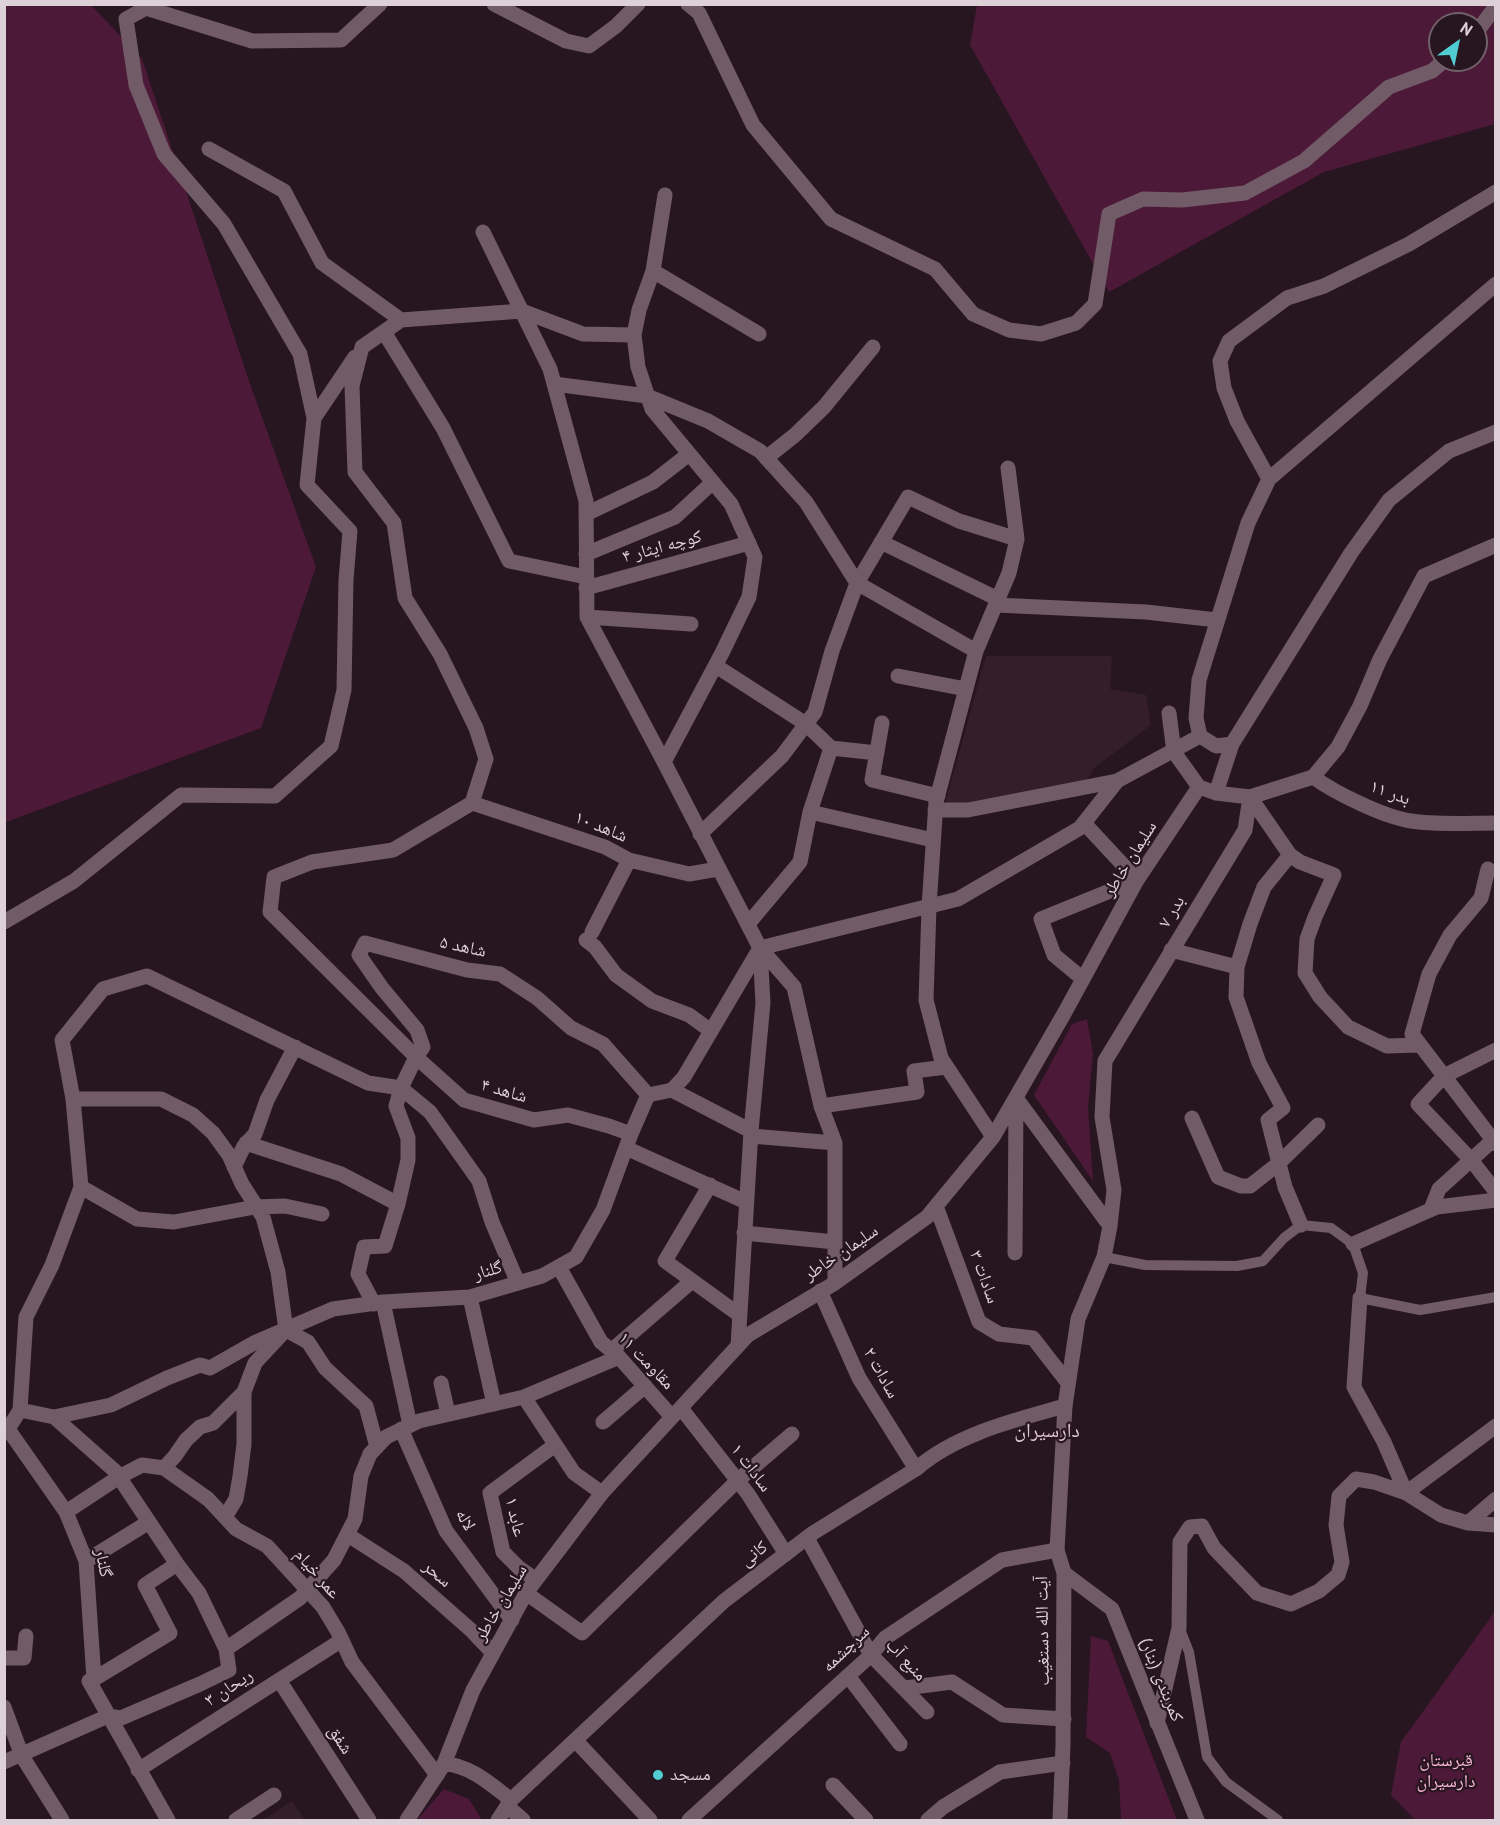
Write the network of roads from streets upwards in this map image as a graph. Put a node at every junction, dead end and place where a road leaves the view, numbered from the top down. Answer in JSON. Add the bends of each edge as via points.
{"nodes":[{"id":1,"x":380,"y":4,"type":"edge"},
{"id":2,"x":494,"y":4,"type":"edge"},
{"id":3,"x":638,"y":4,"type":"edge"},
{"id":4,"x":688,"y":4,"type":"edge"},
{"id":5,"x":1429,"y":72,"type":"edge"},
{"id":6,"x":208,"y":149,"type":"dead end"},
{"id":7,"x":1496,"y":192,"type":"edge"},
{"id":8,"x":664,"y":195,"type":"dead end"},
{"id":9,"x":483,"y":232,"type":"dead end"},
{"id":10,"x":653,"y":271,"type":"junction"},
{"id":11,"x":1496,"y":284,"type":"edge"},
{"id":12,"x":522,"y":311,"type":"junction"},
{"id":13,"x":401,"y":320,"type":"junction"},
{"id":14,"x":384,"y":332,"type":"junction"},
{"id":15,"x":759,"y":334,"type":"dead end"},
{"id":16,"x":634,"y":336,"type":"junction"},
{"id":17,"x":362,"y":347,"type":"junction"},
{"id":18,"x":873,"y":347,"type":"dead end"},
{"id":19,"x":554,"y":384,"type":"junction"},
{"id":20,"x":647,"y":396,"type":"junction"},
{"id":21,"x":314,"y":418,"type":"junction"},
{"id":22,"x":1496,"y":432,"type":"edge"},
{"id":23,"x":689,"y":454,"type":"junction"},
{"id":24,"x":766,"y":458,"type":"junction"},
{"id":25,"x":1008,"y":468,"type":"dead end"},
{"id":26,"x":1269,"y":479,"type":"junction"},
{"id":27,"x":713,"y":482,"type":"junction"},
{"id":28,"x":586,"y":514,"type":"junction"},
{"id":29,"x":1017,"y":539,"type":"junction"},
{"id":30,"x":881,"y":542,"type":"junction"},
{"id":31,"x":749,"y":543,"type":"junction"},
{"id":32,"x":1496,"y":545,"type":"edge"},
{"id":33,"x":586,"y":554,"type":"junction"},
{"id":34,"x":586,"y":582,"type":"junction"},
{"id":35,"x":857,"y":583,"type":"junction"},
{"id":36,"x":997,"y":602,"type":"junction"},
{"id":37,"x":587,"y":617,"type":"junction"},
{"id":38,"x":1217,"y":620,"type":"junction"},
{"id":39,"x":691,"y":624,"type":"dead end"},
{"id":40,"x":976,"y":651,"type":"junction"},
{"id":41,"x":716,"y":666,"type":"junction"},
{"id":42,"x":898,"y":676,"type":"dead end"},
{"id":43,"x":966,"y":689,"type":"junction"},
{"id":44,"x":1169,"y":712,"type":"dead end"},
{"id":45,"x":882,"y":723,"type":"dead end"},
{"id":46,"x":806,"y":724,"type":"junction"},
{"id":47,"x":1200,"y":736,"type":"junction"},
{"id":48,"x":1232,"y":744,"type":"junction"},
{"id":49,"x":831,"y":748,"type":"junction"},
{"id":50,"x":1174,"y":752,"type":"junction"},
{"id":51,"x":876,"y":753,"type":"junction"},
{"id":52,"x":664,"y":762,"type":"junction"},
{"id":53,"x":1313,"y":777,"type":"junction"},
{"id":54,"x":1117,"y":781,"type":"junction"},
{"id":55,"x":1199,"y":787,"type":"junction"},
{"id":56,"x":1216,"y":793,"type":"junction"},
{"id":57,"x":1250,"y":797,"type":"junction"},
{"id":58,"x":472,"y":802,"type":"junction"},
{"id":59,"x":937,"y":803,"type":"junction"},
{"id":60,"x":810,"y":812,"type":"junction"},
{"id":61,"x":1496,"y":823,"type":"edge"},
{"id":62,"x":1084,"y":824,"type":"junction"},
{"id":63,"x":700,"y":834,"type":"junction"},
{"id":64,"x":933,"y":840,"type":"junction"},
{"id":65,"x":1290,"y":855,"type":"junction"},
{"id":66,"x":629,"y":860,"type":"junction"},
{"id":67,"x":718,"y":869,"type":"junction"},
{"id":68,"x":1488,"y":869,"type":"dead end"},
{"id":69,"x":1137,"y":880,"type":"junction"},
{"id":70,"x":929,"y":907,"type":"junction"},
{"id":71,"x":4,"y":922,"type":"edge"},
{"id":72,"x":748,"y":924,"type":"junction"},
{"id":73,"x":760,"y":948,"type":"junction"},
{"id":74,"x":1171,"y":950,"type":"junction"},
{"id":75,"x":1237,"y":967,"type":"junction"},
{"id":76,"x":1083,"y":979,"type":"junction"},
{"id":77,"x":711,"y":1031,"type":"junction"},
{"id":78,"x":1419,"y":1045,"type":"junction"},
{"id":79,"x":295,"y":1047,"type":"junction"},
{"id":80,"x":1496,"y":1050,"type":"edge"},
{"id":81,"x":416,"y":1057,"type":"junction"},
{"id":82,"x":946,"y":1067,"type":"junction"},
{"id":83,"x":1444,"y":1076,"type":"junction"},
{"id":84,"x":401,"y":1088,"type":"junction"},
{"id":85,"x":672,"y":1090,"type":"junction"},
{"id":86,"x":648,"y":1095,"type":"junction"},
{"id":87,"x":1016,"y":1098,"type":"junction"},
{"id":88,"x":73,"y":1099,"type":"junction"},
{"id":89,"x":821,"y":1106,"type":"junction"},
{"id":90,"x":1192,"y":1118,"type":"dead end"},
{"id":91,"x":1318,"y":1125,"type":"dead end"},
{"id":92,"x":751,"y":1134,"type":"junction"},
{"id":93,"x":993,"y":1137,"type":"junction"},
{"id":94,"x":628,"y":1141,"type":"junction"},
{"id":95,"x":1494,"y":1142,"type":"edge"},
{"id":96,"x":246,"y":1143,"type":"junction"},
{"id":97,"x":835,"y":1143,"type":"junction"},
{"id":98,"x":1472,"y":1161,"type":"junction"},
{"id":99,"x":1278,"y":1164,"type":"junction"},
{"id":100,"x":234,"y":1167,"type":"junction"},
{"id":101,"x":710,"y":1185,"type":"junction"},
{"id":102,"x":81,"y":1187,"type":"junction"},
{"id":103,"x":1496,"y":1192,"type":"edge"},
{"id":104,"x":1496,"y":1200,"type":"edge"},
{"id":105,"x":746,"y":1202,"type":"junction"},
{"id":106,"x":398,"y":1204,"type":"junction"},
{"id":107,"x":936,"y":1206,"type":"junction"},
{"id":108,"x":255,"y":1207,"type":"junction"},
{"id":109,"x":1431,"y":1209,"type":"junction"},
{"id":110,"x":322,"y":1214,"type":"dead end"},
{"id":111,"x":1301,"y":1225,"type":"road end"},
{"id":112,"x":1110,"y":1226,"type":"junction"},
{"id":113,"x":744,"y":1233,"type":"junction"},
{"id":114,"x":835,"y":1242,"type":"junction"},
{"id":115,"x":1353,"y":1244,"type":"road end"},
{"id":116,"x":1015,"y":1252,"type":"dead end"},
{"id":117,"x":559,"y":1266,"type":"junction"},
{"id":118,"x":692,"y":1281,"type":"junction"},
{"id":119,"x":518,"y":1283,"type":"junction"},
{"id":120,"x":835,"y":1283,"type":"junction"},
{"id":121,"x":820,"y":1291,"type":"junction"},
{"id":122,"x":470,"y":1297,"type":"junction"},
{"id":123,"x":1360,"y":1298,"type":"road end"},
{"id":124,"x":379,"y":1303,"type":"junction"},
{"id":125,"x":738,"y":1314,"type":"junction"},
{"id":126,"x":286,"y":1330,"type":"junction"},
{"id":127,"x":738,"y":1346,"type":"junction"},
{"id":128,"x":615,"y":1354,"type":"junction"},
{"id":129,"x":441,"y":1383,"type":"dead end"},
{"id":130,"x":1068,"y":1383,"type":"junction"},
{"id":131,"x":645,"y":1386,"type":"junction"},
{"id":132,"x":244,"y":1392,"type":"junction"},
{"id":133,"x":524,"y":1397,"type":"junction"},
{"id":134,"x":494,"y":1404,"type":"junction"},
{"id":135,"x":1065,"y":1406,"type":"junction"},
{"id":136,"x":20,"y":1410,"type":"junction"},
{"id":137,"x":676,"y":1412,"type":"junction"},
{"id":138,"x":448,"y":1414,"type":"junction"},
{"id":139,"x":54,"y":1417,"type":"junction"},
{"id":140,"x":603,"y":1422,"type":"dead end"},
{"id":141,"x":1496,"y":1426,"type":"edge"},
{"id":142,"x":406,"y":1427,"type":"junction"},
{"id":143,"x":6,"y":1430,"type":"edge"},
{"id":144,"x":792,"y":1434,"type":"dead end"},
{"id":145,"x":555,"y":1445,"type":"junction"},
{"id":146,"x":377,"y":1447,"type":"junction"},
{"id":147,"x":164,"y":1468,"type":"junction"},
{"id":148,"x":916,"y":1469,"type":"junction"},
{"id":149,"x":119,"y":1477,"type":"junction"},
{"id":150,"x":737,"y":1481,"type":"junction"},
{"id":151,"x":602,"y":1493,"type":"junction"},
{"id":152,"x":1406,"y":1493,"type":"junction"},
{"id":153,"x":1496,"y":1499,"type":"edge"},
{"id":154,"x":66,"y":1512,"type":"junction"},
{"id":155,"x":225,"y":1517,"type":"junction"},
{"id":156,"x":149,"y":1522,"type":"junction"},
{"id":157,"x":1468,"y":1523,"type":"junction"},
{"id":158,"x":1496,"y":1526,"type":"edge"},
{"id":159,"x":348,"y":1534,"type":"junction"},
{"id":160,"x":807,"y":1538,"type":"junction"},
{"id":161,"x":1057,"y":1550,"type":"junction"},
{"id":162,"x":786,"y":1554,"type":"junction"},
{"id":163,"x":87,"y":1561,"type":"junction"},
{"id":164,"x":177,"y":1564,"type":"junction"},
{"id":165,"x":1064,"y":1573,"type":"junction"},
{"id":166,"x":536,"y":1580,"type":"junction"},
{"id":167,"x":307,"y":1590,"type":"junction"},
{"id":168,"x":526,"y":1593,"type":"junction"},
{"id":169,"x":512,"y":1620,"type":"junction"},
{"id":170,"x":26,"y":1636,"type":"dead end"},
{"id":171,"x":342,"y":1640,"type":"junction"},
{"id":172,"x":226,"y":1649,"type":"junction"},
{"id":173,"x":493,"y":1653,"type":"junction"},
{"id":174,"x":871,"y":1655,"type":"junction"},
{"id":175,"x":4,"y":1658,"type":"edge"},
{"id":176,"x":848,"y":1676,"type":"junction"},
{"id":177,"x":94,"y":1678,"type":"junction"},
{"id":178,"x":279,"y":1680,"type":"junction"},
{"id":179,"x":904,"y":1688,"type":"junction"},
{"id":180,"x":4,"y":1707,"type":"edge"},
{"id":181,"x":927,"y":1712,"type":"dead end"},
{"id":182,"x":108,"y":1716,"type":"junction"},
{"id":183,"x":1064,"y":1719,"type":"junction"},
{"id":184,"x":1157,"y":1723,"type":"junction"},
{"id":185,"x":576,"y":1741,"type":"junction"},
{"id":186,"x":900,"y":1744,"type":"dead end"},
{"id":187,"x":22,"y":1756,"type":"junction"},
{"id":188,"x":4,"y":1762,"type":"edge"},
{"id":189,"x":1063,"y":1763,"type":"junction"},
{"id":190,"x":441,"y":1769,"type":"junction"},
{"id":191,"x":138,"y":1770,"type":"junction"},
{"id":192,"x":833,"y":1785,"type":"dead end"},
{"id":193,"x":274,"y":1795,"type":"dead end"},
{"id":194,"x":509,"y":1803,"type":"junction"},
{"id":195,"x":62,"y":1821,"type":"edge"},
{"id":196,"x":168,"y":1821,"type":"edge"},
{"id":197,"x":236,"y":1821,"type":"edge"},
{"id":198,"x":369,"y":1821,"type":"edge"},
{"id":199,"x":407,"y":1821,"type":"edge"},
{"id":200,"x":498,"y":1821,"type":"edge"},
{"id":201,"x":523,"y":1821,"type":"edge"},
{"id":202,"x":650,"y":1821,"type":"edge"},
{"id":203,"x":689,"y":1821,"type":"edge"},
{"id":204,"x":866,"y":1821,"type":"edge"},
{"id":205,"x":928,"y":1821,"type":"edge"},
{"id":206,"x":1060,"y":1821,"type":"edge"},
{"id":207,"x":1197,"y":1821,"type":"edge"}],
"edges":[{"from":1,"to":21,"type":"street","via":[[341,40],[252,41],[146,8],[126,19],[136,85],[164,154],[224,224],[300,354]]},
{"from":2,"to":3,"type":"street","via":[[566,41],[589,46]]},
{"from":4,"to":5,"type":"street","via":[[699,13],[753,125],[831,219],[935,269],[974,314],[1010,330],[1041,334],[1076,323],[1095,304],[1109,214],[1143,199],[1182,200],[1245,193],[1304,160],[1389,87]]},
{"from":6,"to":13,"type":"street","via":[[284,191],[322,263]]},
{"from":7,"to":26,"type":"street","via":[[1409,244],[1324,286],[1287,298],[1229,341],[1220,361],[1224,388]]},
{"from":8,"to":10,"type":"street"},
{"from":9,"to":12,"type":"street"},
{"from":10,"to":15,"type":"street"},
{"from":10,"to":16,"type":"street"},
{"from":11,"to":26,"type":"street"},
{"from":12,"to":13,"type":"street"},
{"from":12,"to":16,"type":"street","via":[[584,334]]},
{"from":12,"to":19,"type":"street"},
{"from":13,"to":14,"type":"street"},
{"from":14,"to":17,"type":"street"},
{"from":14,"to":34,"type":"street","via":[[443,428],[509,561]]},
{"from":16,"to":20,"type":"street"},
{"from":17,"to":21,"type":"street"},
{"from":17,"to":58,"type":"street","via":[[352,386],[355,472],[394,523],[405,598],[440,654],[476,728],[486,759]]},
{"from":18,"to":24,"type":"street","via":[[824,407]]},
{"from":19,"to":20,"type":"street"},
{"from":19,"to":28,"type":"street","via":[[586,501]]},
{"from":20,"to":23,"type":"street","via":[[652,409]]},
{"from":20,"to":24,"type":"street","via":[[708,421]]},
{"from":21,"to":71,"type":"street","via":[[307,485],[350,531],[344,690],[331,746],[275,796],[181,795],[74,881]]},
{"from":22,"to":48,"type":"street","via":[[1449,451],[1389,500],[1351,553]]},
{"from":23,"to":27,"type":"street"},
{"from":23,"to":28,"type":"street","via":[[653,482]]},
{"from":24,"to":35,"type":"street","via":[[806,502]]},
{"from":25,"to":29,"type":"street"},
{"from":26,"to":38,"type":"street","via":[[1248,523]]},
{"from":27,"to":31,"type":"street","via":[[731,504]]},
{"from":27,"to":33,"type":"street","via":[[675,517]]},
{"from":28,"to":33,"type":"street"},
{"from":29,"to":30,"type":"street","via":[[959,521],[908,497]]},
{"from":29,"to":36,"type":"street"},
{"from":30,"to":35,"type":"street"},
{"from":30,"to":36,"type":"street"},
{"from":31,"to":34,"type":"street","name":"کوچه ایثار ۴"},
{"from":31,"to":41,"type":"street","via":[[755,558],[749,597]]},
{"from":32,"to":53,"type":"street","via":[[1424,576],[1338,747]]},
{"from":33,"to":34,"type":"street"},
{"from":34,"to":37,"type":"street"},
{"from":35,"to":40,"type":"street"},
{"from":35,"to":46,"type":"street","via":[[815,712]]},
{"from":36,"to":38,"type":"street"},
{"from":36,"to":40,"type":"street"},
{"from":37,"to":39,"type":"street"},
{"from":37,"to":52,"type":"street"},
{"from":38,"to":47,"type":"street","via":[[1199,680],[1196,718]]},
{"from":40,"to":43,"type":"street"},
{"from":41,"to":46,"type":"street"},
{"from":41,"to":52,"type":"street"},
{"from":42,"to":43,"type":"street"},
{"from":43,"to":59,"type":"street"},
{"from":44,"to":50,"type":"street"},
{"from":45,"to":51,"type":"street"},
{"from":46,"to":49,"type":"street"},
{"from":46,"to":63,"type":"street","via":[[782,756]]},
{"from":47,"to":48,"type":"street","via":[[1216,746]]},
{"from":47,"to":50,"type":"street"},
{"from":48,"to":56,"type":"street"},
{"from":49,"to":51,"type":"street"},
{"from":49,"to":60,"type":"street"},
{"from":50,"to":54,"type":"street"},
{"from":50,"to":55,"type":"street"},
{"from":51,"to":59,"type":"street","via":[[872,780]]},
{"from":52,"to":63,"type":"street"},
{"from":53,"to":57,"type":"street"},
{"from":53,"to":61,"type":"street","name":"بدر ۱۱","via":[[1356,802],[1410,821]]},
{"from":54,"to":59,"type":"street","via":[[968,810]]},
{"from":54,"to":62,"type":"street"},
{"from":55,"to":56,"type":"street"},
{"from":55,"to":69,"type":"street","name":"سلیمان خاطر"},
{"from":56,"to":57,"type":"street"},
{"from":57,"to":65,"type":"street"},
{"from":57,"to":74,"type":"street","name":"بدر ۷","via":[[1245,830]]},
{"from":58,"to":66,"type":"street","name":"شاهد ۱۰","via":[[605,847]]},
{"from":58,"to":81,"type":"street","name":"شاهد ۴","via":[[393,850],[312,861],[274,877],[270,912]]},
{"from":59,"to":64,"type":"street"},
{"from":60,"to":64,"type":"street"},
{"from":60,"to":72,"type":"street","via":[[800,862]]},
{"from":62,"to":69,"type":"street"},
{"from":62,"to":70,"type":"street","via":[[958,899]]},
{"from":63,"to":67,"type":"street"},
{"from":64,"to":70,"type":"street"},
{"from":65,"to":75,"type":"street","via":[[1264,888]]},
{"from":65,"to":78,"type":"street","via":[[1334,875],[1307,939],[1305,973],[1320,996],[1348,1027],[1387,1046]]},
{"from":66,"to":67,"type":"street","name":"شاهد ۱۰","via":[[689,874]]},
{"from":66,"to":77,"type":"street","via":[[589,936],[616,975],[652,1001],[689,1015]]},
{"from":67,"to":72,"type":"street"},
{"from":68,"to":78,"type":"street","via":[[1481,898],[1450,935],[1429,974],[1412,1034]]},
{"from":69,"to":76,"type":"street","name":"سلیمان خاطر"},
{"from":69,"to":76,"type":"street","via":[[1041,919],[1054,955]]},
{"from":70,"to":73,"type":"street"},
{"from":70,"to":82,"type":"street","via":[[926,1000]]},
{"from":72,"to":73,"type":"street"},
{"from":73,"to":77,"type":"street"},
{"from":73,"to":89,"type":"street","via":[[794,987]]},
{"from":73,"to":92,"type":"street","via":[[762,1003]]},
{"from":74,"to":75,"type":"street"},
{"from":74,"to":112,"type":"street","name":"بدر ۷","via":[[1105,1061],[1102,1117],[1114,1190]]},
{"from":75,"to":99,"type":"street","via":[[1236,997],[1259,1064],[1283,1108],[1268,1120]]},
{"from":76,"to":87,"type":"street","name":"سلیمان خاطر"},
{"from":77,"to":85,"type":"street"},
{"from":78,"to":83,"type":"street"},
{"from":79,"to":84,"type":"street","via":[[368,1083]]},
{"from":79,"to":88,"type":"street","via":[[147,976],[103,989],[62,1040]]},
{"from":79,"to":96,"type":"street","via":[[267,1100],[255,1134]]},
{"from":80,"to":83,"type":"street"},
{"from":81,"to":84,"type":"street"},
{"from":81,"to":86,"type":"street","name":"شاهد ۵","via":[[423,1047],[417,1030],[360,955],[365,943],[466,970],[500,974],[537,998],[571,1028],[603,1044]]},
{"from":81,"to":94,"type":"street","name":"شاهد ۴","via":[[464,1100],[534,1120],[568,1115],[609,1126]]},
{"from":82,"to":89,"type":"street","via":[[914,1071],[917,1092]]},
{"from":82,"to":93,"type":"street"},
{"from":83,"to":95,"type":"street"},
{"from":83,"to":98,"type":"street","via":[[1418,1104]]},
{"from":84,"to":106,"type":"street","via":[[396,1106],[408,1138],[408,1160]]},
{"from":84,"to":119,"type":"street","via":[[430,1113],[479,1181]]},
{"from":85,"to":86,"type":"street"},
{"from":85,"to":92,"type":"street"},
{"from":86,"to":94,"type":"street","name":"گلنار"},
{"from":87,"to":93,"type":"street","name":"سلیمان خاطر"},
{"from":87,"to":112,"type":"street"},
{"from":87,"to":116,"type":"street"},
{"from":88,"to":100,"type":"street","via":[[161,1099],[193,1115],[213,1133]]},
{"from":88,"to":102,"type":"street"},
{"from":89,"to":97,"type":"street"},
{"from":90,"to":99,"type":"street","via":[[1218,1177],[1250,1186]]},
{"from":91,"to":99,"type":"street"},
{"from":92,"to":97,"type":"street"},
{"from":92,"to":105,"type":"street"},
{"from":93,"to":107,"type":"street","name":"سلیمان خاطر"},
{"from":94,"to":101,"type":"street","name":"شاهد ۴"},
{"from":94,"to":117,"type":"street","name":"گلنار","via":[[603,1210],[576,1257]]},
{"from":95,"to":98,"type":"street"},
{"from":96,"to":100,"type":"street"},
{"from":96,"to":106,"type":"street","via":[[341,1174]]},
{"from":97,"to":114,"type":"street"},
{"from":98,"to":103,"type":"street"},
{"from":98,"to":109,"type":"street","via":[[1438,1189]]},
{"from":99,"to":111,"type":"street"},
{"from":100,"to":108,"type":"street"},
{"from":101,"to":105,"type":"street","name":"شاهد ۴"},
{"from":101,"to":118,"type":"street","via":[[665,1261]]},
{"from":102,"to":108,"type":"street","via":[[136,1219],[174,1222]]},
{"from":102,"to":136,"type":"street","via":[[52,1265],[26,1317]]},
{"from":104,"to":109,"type":"street"},
{"from":105,"to":113,"type":"street"},
{"from":106,"to":124,"type":"street","name":"لاله","via":[[385,1245],[364,1247],[358,1274]]},
{"from":107,"to":120,"type":"street","name":"سلیمان خاطر","via":[[927,1217]]},
{"from":107,"to":130,"type":"street","name":"سادات ۳","via":[[979,1322],[999,1334],[1033,1338]]},
{"from":108,"to":110,"type":"street","via":[[285,1206]]},
{"from":108,"to":126,"type":"street","via":[[263,1217],[278,1272]]},
{"from":109,"to":115,"type":"street"},
{"from":112,"to":130,"type":"street","name":"بدر ۷","via":[[1104,1257],[1078,1319]]},
{"from":113,"to":114,"type":"street"},
{"from":113,"to":125,"type":"street"},
{"from":114,"to":120,"type":"street"},
{"from":117,"to":119,"type":"street","name":"گلنار"},
{"from":117,"to":128,"type":"street","name":"مقاومت ۱۱","via":[[601,1342]]},
{"from":118,"to":125,"type":"street"},
{"from":118,"to":128,"type":"street"},
{"from":119,"to":122,"type":"street","name":"گلنار"},
{"from":120,"to":121,"type":"street","name":"سلیمان خاطر"},
{"from":121,"to":127,"type":"street","name":"سلیمان خاطر","via":[[748,1335]]},
{"from":121,"to":148,"type":"street","name":"سادات ۲","via":[[860,1378]]},
{"from":122,"to":124,"type":"street","name":"گلنار"},
{"from":122,"to":134,"type":"street"},
{"from":123,"to":152,"type":"street","via":[[1354,1387]]},
{"from":124,"to":126,"type":"street","name":"گلنار","via":[[333,1309]]},
{"from":124,"to":142,"type":"street","name":"لاله"},
{"from":125,"to":127,"type":"street"},
{"from":126,"to":132,"type":"street","via":[[255,1363]]},
{"from":126,"to":139,"type":"street","name":"گلنار","via":[[210,1368],[200,1365],[111,1405]]},
{"from":126,"to":146,"type":"street","via":[[308,1342],[325,1368],[366,1406]]},
{"from":127,"to":137,"type":"street","name":"سلیمان خاطر"},
{"from":128,"to":131,"type":"street","name":"مقاومت ۱۱"},
{"from":128,"to":133,"type":"street"},
{"from":129,"to":138,"type":"street"},
{"from":130,"to":135,"type":"street","name":"بدر ۷"},
{"from":131,"to":137,"type":"street","name":"مقاومت ۱۱"},
{"from":131,"to":140,"type":"street"},
{"from":132,"to":147,"type":"street","via":[[213,1423],[200,1427]]},
{"from":132,"to":155,"type":"street","via":[[240,1476],[236,1499]]},
{"from":133,"to":134,"type":"street"},
{"from":133,"to":145,"type":"street"},
{"from":134,"to":138,"type":"street"},
{"from":135,"to":148,"type":"street","name":"کانی","via":[[994,1426],[930,1457]]},
{"from":135,"to":161,"type":"street","name":"آیت الله دستغیب"},
{"from":136,"to":139,"type":"street"},
{"from":136,"to":143,"type":"street"},
{"from":137,"to":150,"type":"street","name":"سادات ۱"},
{"from":137,"to":151,"type":"street","name":"سلیمان خاطر"},
{"from":138,"to":142,"type":"street"},
{"from":139,"to":149,"type":"street"},
{"from":141,"to":152,"type":"street"},
{"from":142,"to":146,"type":"street","via":[[386,1437]]},
{"from":142,"to":169,"type":"street","name":"لاله","via":[[446,1531]]},
{"from":143,"to":154,"type":"street","name":"گلنار"},
{"from":144,"to":150,"type":"street"},
{"from":145,"to":151,"type":"street","via":[[574,1473]]},
{"from":145,"to":166,"type":"street","name":"عابد ۱","via":[[490,1493],[503,1552]]},
{"from":146,"to":159,"type":"street","via":[[370,1454],[362,1476],[355,1519]]},
{"from":147,"to":149,"type":"street","via":[[142,1465]]},
{"from":147,"to":155,"type":"street","name":"عمر خیام","via":[[208,1499]]},
{"from":148,"to":160,"type":"street","name":"کانی"},
{"from":149,"to":154,"type":"street"},
{"from":149,"to":156,"type":"street"},
{"from":150,"to":162,"type":"street","name":"سادات ۱"},
{"from":150,"to":168,"type":"street","via":[[582,1633]]},
{"from":151,"to":166,"type":"street","name":"سلیمان خاطر"},
{"from":152,"to":157,"type":"street","via":[[1441,1515]]},
{"from":152,"to":184,"type":"street","via":[[1356,1479],[1339,1496],[1336,1525],[1342,1562],[1338,1575],[1319,1591],[1292,1604],[1257,1593],[1214,1548],[1203,1526],[1190,1527],[1180,1542],[1179,1628]]},
{"from":153,"to":157,"type":"street"},
{"from":154,"to":163,"type":"street","name":"گلنار"},
{"from":155,"to":167,"type":"street","name":"عمر خیام","via":[[236,1529],[267,1546]]},
{"from":156,"to":163,"type":"street"},
{"from":156,"to":164,"type":"street"},
{"from":157,"to":158,"type":"street"},
{"from":159,"to":167,"type":"street","via":[[334,1560]]},
{"from":159,"to":173,"type":"street","name":"سحر","via":[[404,1571]]},
{"from":160,"to":162,"type":"street","name":"کانی"},
{"from":160,"to":174,"type":"street","name":"منبع آب"},
{"from":161,"to":165,"type":"street","name":"آیت الله دستغیب"},
{"from":161,"to":174,"type":"street","name":"سرچشمه","via":[[1002,1560],[885,1638]]},
{"from":162,"to":185,"type":"street","name":"کانی","via":[[724,1601]]},
{"from":163,"to":177,"type":"street","name":"گلنار"},
{"from":164,"to":172,"type":"street","via":[[200,1593]]},
{"from":164,"to":177,"type":"street","via":[[145,1585],[170,1633]]},
{"from":165,"to":183,"type":"street","name":"آیت الله دستغیب"},
{"from":165,"to":184,"type":"street","name":"کمربندی (بنار)","via":[[1112,1609]]},
{"from":166,"to":168,"type":"street","name":"سلیمان خاطر"},
{"from":167,"to":171,"type":"street","name":"عمر خیام","via":[[323,1607]]},
{"from":167,"to":172,"type":"street"},
{"from":168,"to":169,"type":"street","name":"سلیمان خاطر"},
{"from":169,"to":173,"type":"street","name":"سلیمان خاطر"},
{"from":170,"to":175,"type":"street","via":[[24,1658]]},
{"from":171,"to":178,"type":"street","name":"ریحان ۳"},
{"from":171,"to":190,"type":"street","name":"عمر خیام","via":[[352,1662]]},
{"from":172,"to":182,"type":"street","via":[[229,1670],[121,1718]]},
{"from":173,"to":190,"type":"street","name":"سلیمان خاطر","via":[[473,1690]]},
{"from":174,"to":176,"type":"street","name":"سرچشمه"},
{"from":174,"to":179,"type":"street","name":"منبع آب"},
{"from":176,"to":186,"type":"street"},
{"from":176,"to":203,"type":"street","name":"سرچشمه"},
{"from":177,"to":182,"type":"street","name":"گلنار","via":[[89,1681]]},
{"from":178,"to":191,"type":"street","name":"ریحان ۳"},
{"from":178,"to":198,"type":"street","name":"شفق"},
{"from":179,"to":181,"type":"street","name":"منبع آب"},
{"from":179,"to":183,"type":"street","via":[[952,1682],[1003,1715]]},
{"from":180,"to":187,"type":"street"},
{"from":182,"to":187,"type":"street"},
{"from":182,"to":191,"type":"street"},
{"from":183,"to":189,"type":"street","name":"آیت الله دستغیب"},
{"from":184,"to":207,"type":"street","name":"کمربندی (بنار)"},
{"from":185,"to":194,"type":"street","name":"کانی"},
{"from":185,"to":202,"type":"street"},
{"from":187,"to":188,"type":"street"},
{"from":187,"to":195,"type":"street"},
{"from":189,"to":205,"type":"street","via":[[1000,1772]]},
{"from":189,"to":206,"type":"street","name":"آیت الله دستغیب"},
{"from":190,"to":194,"type":"street","via":[[457,1764],[494,1786]]},
{"from":190,"to":199,"type":"street","name":"سلیمان خاطر"},
{"from":191,"to":196,"type":"street"},
{"from":192,"to":204,"type":"street"},
{"from":193,"to":197,"type":"street"},
{"from":194,"to":200,"type":"street","name":"کانی"},
{"from":194,"to":201,"type":"street"}]}
